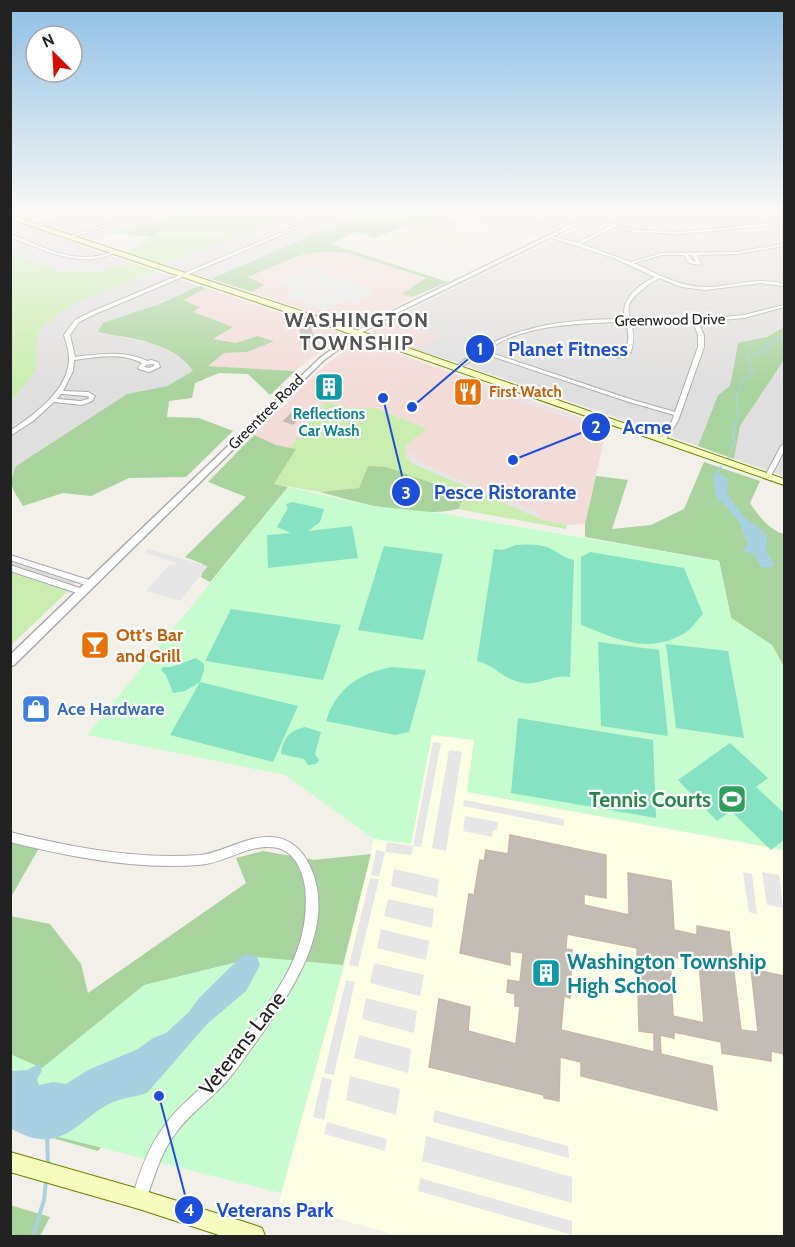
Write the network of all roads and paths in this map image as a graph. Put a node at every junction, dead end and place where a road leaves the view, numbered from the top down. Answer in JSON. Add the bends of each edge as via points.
{"nodes":[{"id":1,"x":165,"y":269,"type":"edge"},
{"id":2,"x":196,"y":269,"type":"edge"},
{"id":3,"x":485,"y":269,"type":"edge"},
{"id":4,"x":643,"y":269,"type":"edge"},
{"id":5,"x":182,"y":275,"type":"junction"},
{"id":6,"x":658,"y":277,"type":"junction"},
{"id":7,"x":784,"y":285,"type":"edge"},
{"id":8,"x":784,"y":306,"type":"edge"},
{"id":9,"x":628,"y":320,"type":"junction"},
{"id":10,"x":695,"y":321,"type":"junction"},
{"id":11,"x":357,"y":333,"type":"junction"},
{"id":12,"x":480,"y":351,"type":"junction"},
{"id":13,"x":618,"y":356,"type":"dead end"},
{"id":14,"x":72,"y":359,"type":"junction"},
{"id":15,"x":146,"y":363,"type":"dead end"},
{"id":16,"x":457,"y":368,"type":"junction"},
{"id":17,"x":58,"y":392,"type":"junction"},
{"id":18,"x":52,"y":400,"type":"junction"},
{"id":19,"x":678,"y":414,"type":"junction"},
{"id":20,"x":11,"y":434,"type":"edge"},
{"id":21,"x":663,"y":440,"type":"junction"},
{"id":22,"x":784,"y":446,"type":"edge"},
{"id":23,"x":768,"y":476,"type":"junction"},
{"id":24,"x":784,"y":482,"type":"edge"},
{"id":25,"x":10,"y":557,"type":"edge"},
{"id":26,"x":10,"y":568,"type":"edge"},
{"id":27,"x":92,"y":584,"type":"junction"},
{"id":28,"x":83,"y":592,"type":"junction"},
{"id":29,"x":10,"y":662,"type":"edge"},
{"id":30,"x":10,"y":837,"type":"edge"},
{"id":31,"x":10,"y":1162,"type":"edge"},
{"id":32,"x":139,"y":1199,"type":"junction"},
{"id":33,"x":254,"y":1236,"type":"edge"}],
"edges":[{"from":1,"to":5,"type":"main road"},
{"from":2,"to":5,"type":"street"},
{"from":3,"to":11,"type":"street","name":"Greentree Road"},
{"from":4,"to":6,"type":"street"},
{"from":5,"to":11,"type":"main road"},
{"from":5,"to":14,"type":"street","via":[[77,321],[67,335]]},
{"from":6,"to":7,"type":"street","via":[[703,289],[755,277]]},
{"from":6,"to":9,"type":"street","via":[[627,301],[624,310]]},
{"from":8,"to":10,"type":"street","name":"Greenwood Drive","via":[[744,317]]},
{"from":9,"to":10,"type":"street","name":"Greenwood Drive"},
{"from":9,"to":12,"type":"street","name":"Greenwood Drive","via":[[580,322],[518,333]]},
{"from":9,"to":13,"type":"street","via":[[633,342],[628,352]]},
{"from":10,"to":19,"type":"street","via":[[701,347]]},
{"from":11,"to":16,"type":"main road"},
{"from":11,"to":27,"type":"street","name":"Greentree Road","via":[[297,380]]},
{"from":12,"to":16,"type":"street","name":"Greenwood Drive"},
{"from":12,"to":19,"type":"street"},
{"from":14,"to":15,"type":"street","via":[[118,355]]},
{"from":14,"to":17,"type":"street"},
{"from":16,"to":21,"type":"main road"},
{"from":17,"to":18,"type":"street"},
{"from":17,"to":18,"type":"street","via":[[93,396],[82,402]]},
{"from":18,"to":20,"type":"street"},
{"from":19,"to":21,"type":"street"},
{"from":21,"to":23,"type":"main road"},
{"from":22,"to":23,"type":"street"},
{"from":23,"to":24,"type":"main road"},
{"from":25,"to":27,"type":"street"},
{"from":26,"to":28,"type":"street"},
{"from":27,"to":28,"type":"street","name":"Greentree Road"},
{"from":28,"to":29,"type":"street","name":"Greentree Road"},
{"from":30,"to":32,"type":"street","name":"Veterans Lane","via":[[110,856],[198,860],[274,842],[289,846],[304,862],[312,905],[297,969],[233,1063],[170,1128],[150,1164]]},
{"from":31,"to":32,"type":"main road"},
{"from":32,"to":33,"type":"main road"}]}
